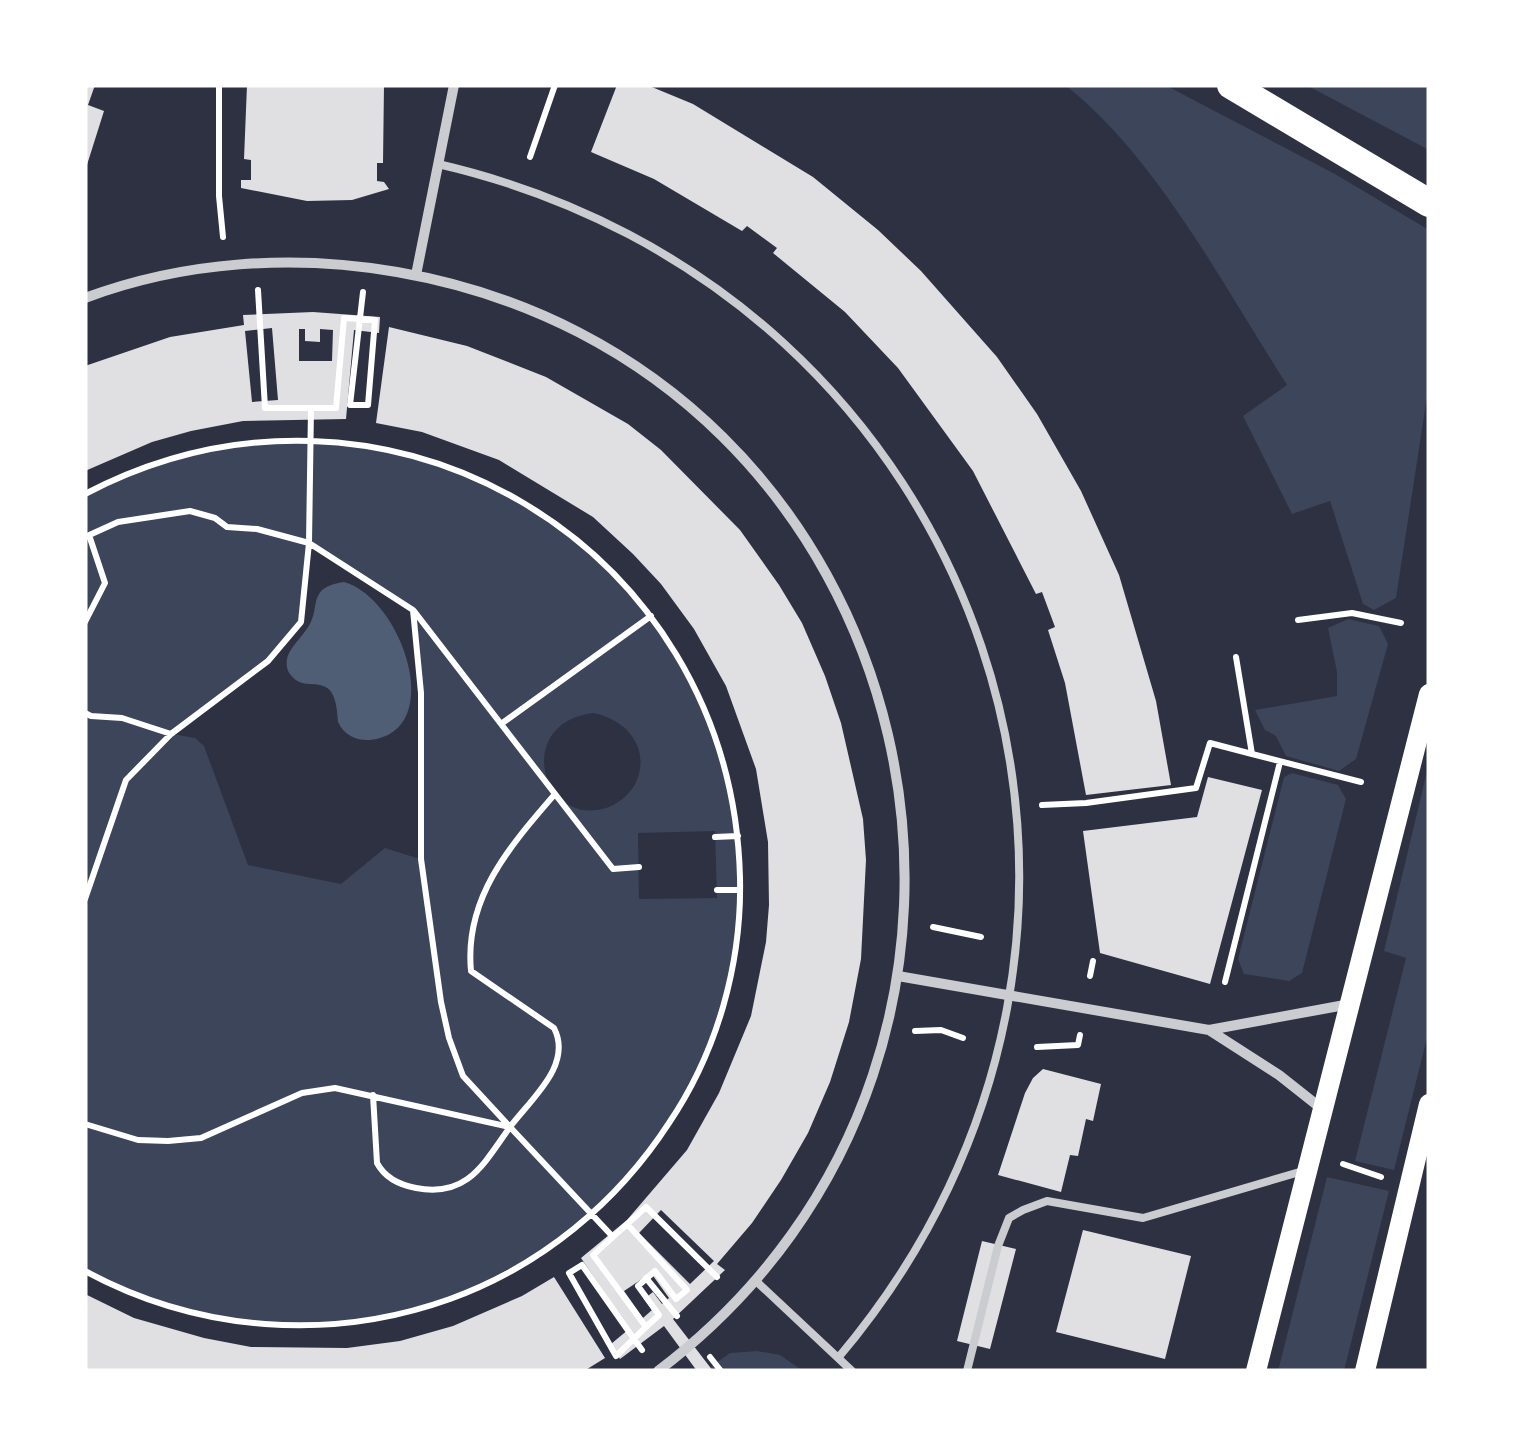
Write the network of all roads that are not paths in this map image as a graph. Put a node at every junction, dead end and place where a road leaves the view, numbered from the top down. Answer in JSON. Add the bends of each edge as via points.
{"nodes":[{"id":1,"x":454,"y":85,"type":"edge"},
{"id":2,"x":1231,"y":85,"type":"edge"},
{"id":3,"x":438,"y":164,"type":"junction"},
{"id":4,"x":1429,"y":203,"type":"edge"},
{"id":5,"x":416,"y":275,"type":"junction"},
{"id":6,"x":85,"y":298,"type":"edge"},
{"id":7,"x":1429,"y":694,"type":"edge"},
{"id":8,"x":898,"y":976,"type":"junction"},
{"id":9,"x":1010,"y":997,"type":"junction"},
{"id":10,"x":1350,"y":1004,"type":"junction"},
{"id":11,"x":1208,"y":1030,"type":"junction"},
{"id":12,"x":1429,"y":1104,"type":"edge"},
{"id":13,"x":1324,"y":1111,"type":"junction"},
{"id":14,"x":1426,"y":1126,"type":"edge"},
{"id":15,"x":1308,"y":1170,"type":"junction"},
{"id":16,"x":756,"y":1280,"type":"junction"},
{"id":17,"x":838,"y":1358,"type":"junction"},
{"id":18,"x":658,"y":1371,"type":"edge"},
{"id":19,"x":852,"y":1371,"type":"edge"},
{"id":20,"x":967,"y":1371,"type":"edge"},
{"id":21,"x":1256,"y":1371,"type":"edge"},
{"id":22,"x":1365,"y":1371,"type":"edge"}],
"edges":[{"from":1,"to":3,"type":"street"},
{"from":2,"to":4,"type":"highway"},
{"from":3,"to":5,"type":"street"},
{"from":3,"to":9,"type":"lane","via":[[570,204],[706,279],[804,360],[886,456],[950,567],[982,645],[1004,727],[1019,853]]},
{"from":5,"to":6,"type":"street","via":[[256,263],[164,276]]},
{"from":5,"to":8,"type":"street","via":[[516,305],[612,352],[724,440],[794,522],[862,648],[893,750],[906,856]]},
{"from":7,"to":10,"type":"main road"},
{"from":8,"to":9,"type":"street"},
{"from":8,"to":16,"type":"street","via":[[876,1068],[850,1135],[797,1228]]},
{"from":9,"to":11,"type":"street"},
{"from":9,"to":17,"type":"lane","via":[[984,1104],[953,1182],[906,1269]]},
{"from":10,"to":11,"type":"street"},
{"from":10,"to":13,"type":"main road"},
{"from":11,"to":13,"type":"street"},
{"from":12,"to":14,"type":"main road"},
{"from":13,"to":15,"type":"main road"},
{"from":14,"to":22,"type":"main road"},
{"from":15,"to":20,"type":"lane","via":[[1144,1218],[1046,1201],[1009,1218]]},
{"from":15,"to":21,"type":"main road"},
{"from":16,"to":17,"type":"lane"},
{"from":16,"to":18,"type":"street"},
{"from":17,"to":19,"type":"lane"}]}
